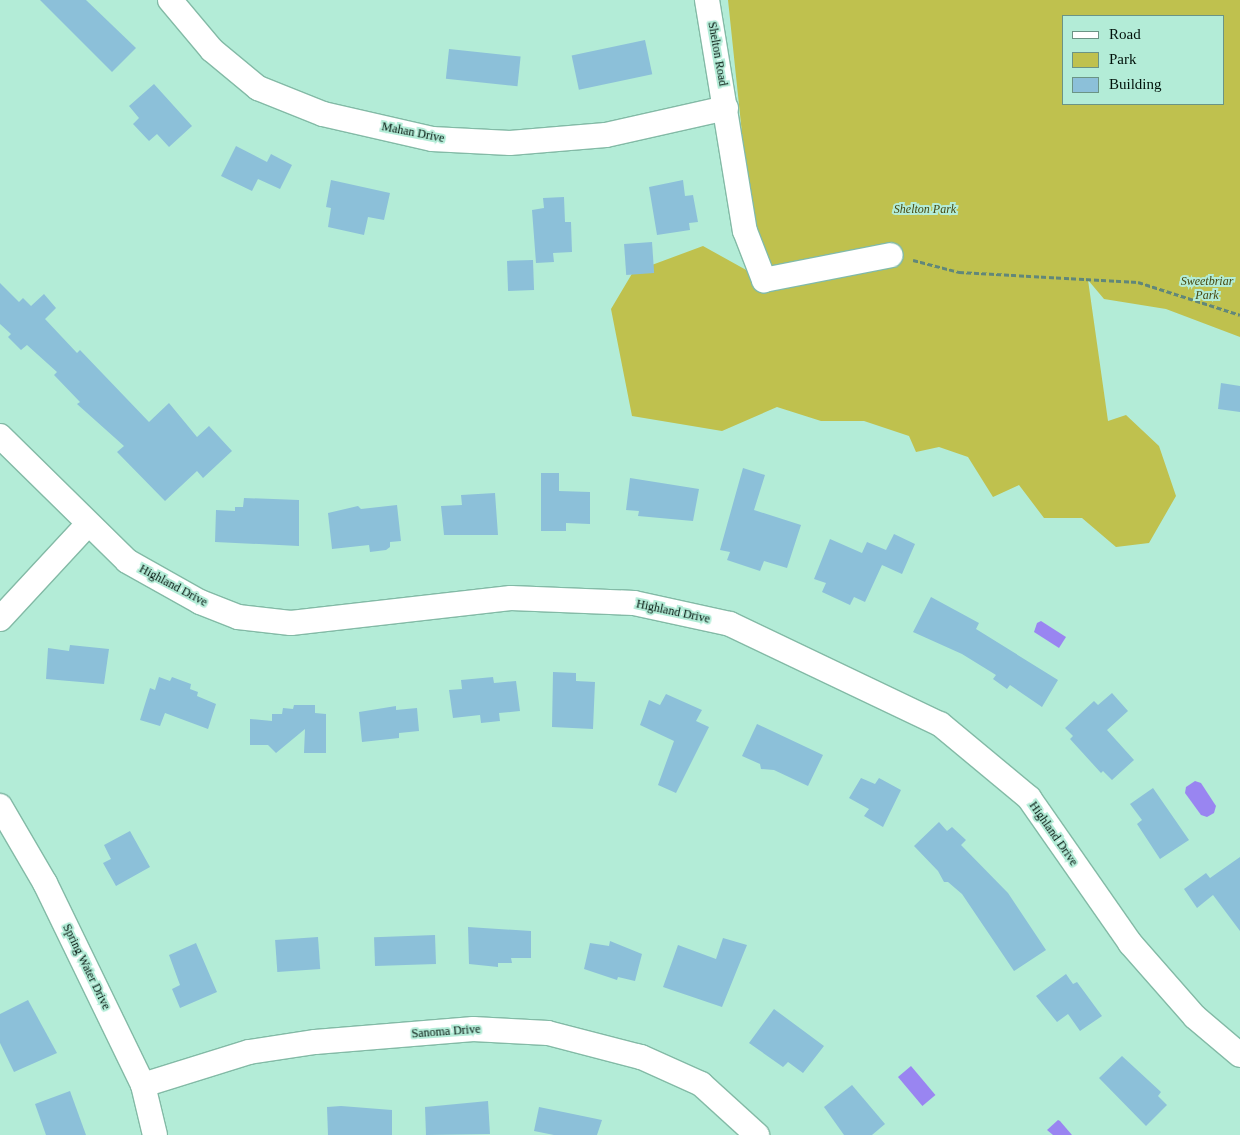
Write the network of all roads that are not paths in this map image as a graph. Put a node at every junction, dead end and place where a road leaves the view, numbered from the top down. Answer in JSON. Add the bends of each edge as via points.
{"nodes":[{"id":1,"x":170,"y":0,"type":"edge"},
{"id":2,"x":707,"y":0,"type":"edge"},
{"id":3,"x":726,"y":108,"type":"junction"},
{"id":4,"x":891,"y":255,"type":"road end"},
{"id":5,"x":0,"y":436,"type":"edge"},
{"id":6,"x":88,"y":524,"type":"junction"},
{"id":7,"x":0,"y":619,"type":"edge"},
{"id":8,"x":0,"y":806,"type":"edge"},
{"id":9,"x":1240,"y":1054,"type":"edge"},
{"id":10,"x":143,"y":1085,"type":"junction"},
{"id":11,"x":155,"y":1135,"type":"edge"},
{"id":12,"x":757,"y":1135,"type":"edge"}],
"edges":[{"from":1,"to":3,"type":"street","name":"Mahan Drive","via":[[212,50],[258,88],[323,114],[432,139],[510,143],[606,135]]},
{"from":2,"to":3,"type":"street","name":"Shelton Road"},
{"from":3,"to":4,"type":"street","name":"Shelton Road","via":[[745,231],[764,280]]},
{"from":5,"to":6,"type":"street","name":"Highland Drive"},
{"from":6,"to":7,"type":"street"},
{"from":6,"to":9,"type":"street","name":"Highland Drive","via":[[127,561],[200,602],[238,617],[291,623],[511,598],[634,603],[730,624],[940,724],[1029,798],[1130,943],[1195,1017]]},
{"from":8,"to":10,"type":"street","name":"Spring Water Drive","via":[[45,883]]},
{"from":10,"to":11,"type":"street","name":"Spring Water Drive"},
{"from":10,"to":12,"type":"street","name":"Sanoma Drive","via":[[249,1052],[315,1042],[473,1029],[548,1033],[641,1057],[701,1084]]}]}
